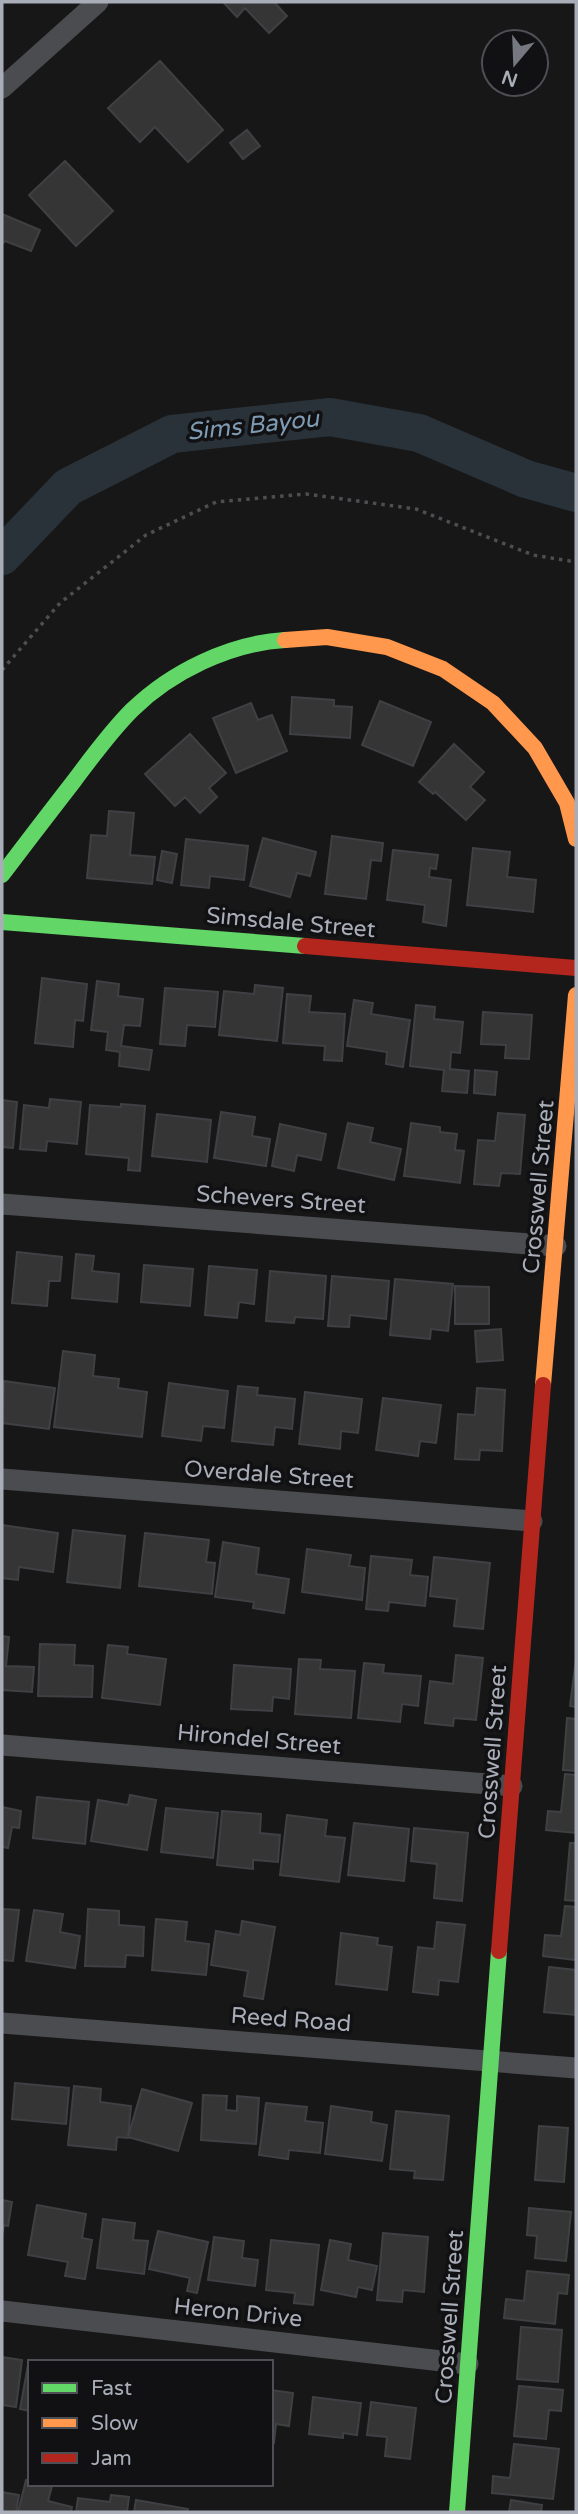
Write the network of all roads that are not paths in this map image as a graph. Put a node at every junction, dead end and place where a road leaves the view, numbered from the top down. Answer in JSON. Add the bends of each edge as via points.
{"nodes":[{"id":1,"x":98,"y":2,"type":"edge"},
{"id":2,"x":2,"y":88,"type":"edge"},
{"id":3,"x":576,"y":839,"type":"edge"},
{"id":4,"x":2,"y":875,"type":"edge"},
{"id":5,"x":2,"y":922,"type":"edge"},
{"id":6,"x":576,"y":968,"type":"edge"},
{"id":7,"x":576,"y":995,"type":"edge"},
{"id":8,"x":2,"y":1204,"type":"edge"},
{"id":9,"x":556,"y":1246,"type":"junction"},
{"id":10,"x":2,"y":1479,"type":"edge"},
{"id":11,"x":533,"y":1521,"type":"junction"},
{"id":12,"x":2,"y":1745,"type":"edge"},
{"id":13,"x":512,"y":1786,"type":"junction"},
{"id":14,"x":2,"y":2023,"type":"edge"},
{"id":15,"x":491,"y":2061,"type":"junction"},
{"id":16,"x":576,"y":2068,"type":"edge"},
{"id":17,"x":2,"y":2311,"type":"edge"},
{"id":18,"x":468,"y":2364,"type":"junction"},
{"id":19,"x":457,"y":2512,"type":"edge"}],
"edges":[{"from":1,"to":2,"type":"street"},
{"from":3,"to":4,"type":"street","via":[[568,805],[548,766],[516,724],[472,686],[419,656],[360,639],[299,636],[248,644],[201,661],[153,691],[112,731]]},
{"from":5,"to":6,"type":"street","name":"Simsdale Street"},
{"from":7,"to":9,"type":"street","name":"Crosswell Street"},
{"from":8,"to":9,"type":"street","name":"Schevers Street"},
{"from":9,"to":11,"type":"street","name":"Crosswell Street"},
{"from":10,"to":11,"type":"street","name":"Overdale Street"},
{"from":11,"to":13,"type":"street","name":"Crosswell Street"},
{"from":12,"to":13,"type":"street","name":"Hirondel Street"},
{"from":13,"to":15,"type":"street","name":"Crosswell Street"},
{"from":14,"to":15,"type":"street","name":"Reed Road"},
{"from":15,"to":16,"type":"street","name":"Reed Road"},
{"from":15,"to":18,"type":"street","name":"Crosswell Street"},
{"from":17,"to":18,"type":"street","name":"Heron Drive"},
{"from":18,"to":19,"type":"street","name":"Crosswell Street"}]}
